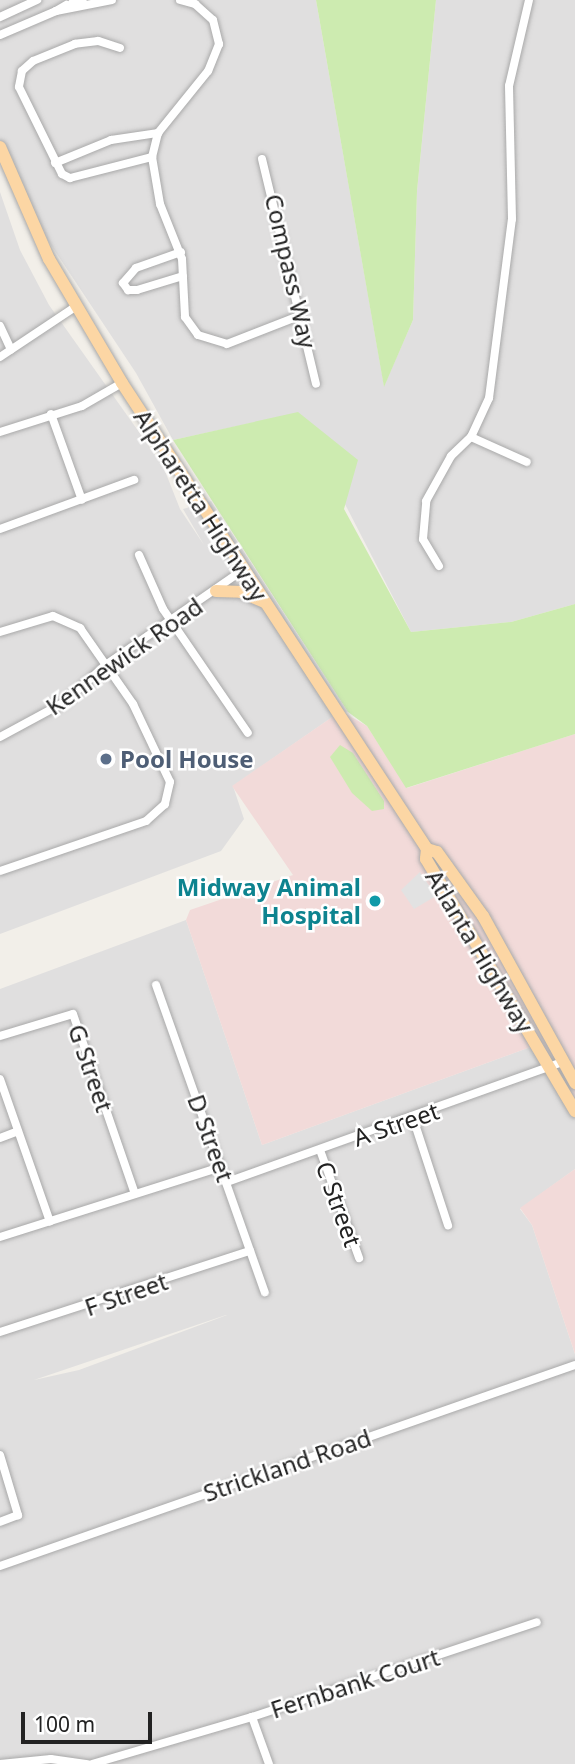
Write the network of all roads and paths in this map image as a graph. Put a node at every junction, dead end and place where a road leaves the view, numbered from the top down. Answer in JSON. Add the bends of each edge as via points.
{"nodes":[{"id":1,"x":37,"y":0,"type":"edge"},
{"id":2,"x":83,"y":0,"type":"edge"},
{"id":3,"x":112,"y":0,"type":"edge"},
{"id":4,"x":180,"y":0,"type":"edge"},
{"id":5,"x":529,"y":0,"type":"edge"},
{"id":6,"x":95,"y":2,"type":"edge"},
{"id":7,"x":194,"y":2,"type":"edge"},
{"id":8,"x":56,"y":11,"type":"junction"},
{"id":9,"x":0,"y":17,"type":"edge"},
{"id":10,"x":0,"y":34,"type":"edge"},
{"id":11,"x":120,"y":48,"type":"dead end"},
{"id":12,"x":158,"y":133,"type":"junction"},
{"id":13,"x":0,"y":147,"type":"edge"},
{"id":14,"x":152,"y":157,"type":"junction"},
{"id":15,"x":262,"y":159,"type":"dead end"},
{"id":16,"x":55,"y":163,"type":"junction"},
{"id":17,"x":181,"y":252,"type":"junction"},
{"id":18,"x":183,"y":276,"type":"junction"},
{"id":19,"x":75,"y":307,"type":"junction"},
{"id":20,"x":299,"y":316,"type":"junction"},
{"id":21,"x":0,"y":326,"type":"edge"},
{"id":22,"x":11,"y":350,"type":"junction"},
{"id":23,"x":0,"y":357,"type":"edge"},
{"id":24,"x":122,"y":383,"type":"junction"},
{"id":25,"x":316,"y":384,"type":"dead end"},
{"id":26,"x":51,"y":414,"type":"junction"},
{"id":27,"x":0,"y":432,"type":"edge"},
{"id":28,"x":471,"y":438,"type":"junction"},
{"id":29,"x":527,"y":462,"type":"dead end"},
{"id":30,"x":134,"y":480,"type":"dead end"},
{"id":31,"x":82,"y":500,"type":"junction"},
{"id":32,"x":1,"y":526,"type":"edge"},
{"id":33,"x":139,"y":555,"type":"dead end"},
{"id":34,"x":439,"y":566,"type":"dead end"},
{"id":35,"x":244,"y":569,"type":"junction"},
{"id":36,"x":216,"y":591,"type":"junction"},
{"id":37,"x":266,"y":603,"type":"junction"},
{"id":38,"x":171,"y":622,"type":"junction"},
{"id":39,"x":0,"y":632,"type":"edge"},
{"id":40,"x":107,"y":664,"type":"junction"},
{"id":41,"x":248,"y":733,"type":"dead end"},
{"id":42,"x":0,"y":737,"type":"edge"},
{"id":43,"x":428,"y":849,"type":"junction"},
{"id":44,"x":0,"y":871,"type":"edge"},
{"id":45,"x":156,"y":985,"type":"dead end"},
{"id":46,"x":0,"y":1036,"type":"edge"},
{"id":47,"x":563,"y":1062,"type":"junction"},
{"id":48,"x":547,"y":1068,"type":"junction"},
{"id":49,"x":0,"y":1079,"type":"edge"},
{"id":50,"x":575,"y":1083,"type":"edge"},
{"id":51,"x":575,"y":1111,"type":"edge"},
{"id":52,"x":413,"y":1118,"type":"junction"},
{"id":53,"x":18,"y":1131,"type":"junction"},
{"id":54,"x":0,"y":1138,"type":"edge"},
{"id":55,"x":320,"y":1150,"type":"junction"},
{"id":56,"x":221,"y":1167,"type":"junction"},
{"id":57,"x":227,"y":1182,"type":"junction"},
{"id":58,"x":135,"y":1194,"type":"junction"},
{"id":59,"x":50,"y":1222,"type":"junction"},
{"id":60,"x":448,"y":1224,"type":"dead end"},
{"id":61,"x":0,"y":1237,"type":"edge"},
{"id":62,"x":250,"y":1251,"type":"junction"},
{"id":63,"x":359,"y":1258,"type":"dead end"},
{"id":64,"x":265,"y":1292,"type":"dead end"},
{"id":65,"x":0,"y":1332,"type":"edge"},
{"id":66,"x":575,"y":1365,"type":"edge"},
{"id":67,"x":0,"y":1455,"type":"edge"},
{"id":68,"x":0,"y":1522,"type":"edge"},
{"id":69,"x":0,"y":1566,"type":"edge"},
{"id":70,"x":537,"y":1622,"type":"dead end"},
{"id":71,"x":252,"y":1717,"type":"junction"},
{"id":72,"x":0,"y":1763,"type":"edge"},
{"id":73,"x":90,"y":1764,"type":"edge"},
{"id":74,"x":270,"y":1764,"type":"edge"}],
"edges":[{"from":1,"to":9,"type":"street"},
{"from":2,"to":8,"type":"street"},
{"from":3,"to":6,"type":"street"},
{"from":4,"to":7,"type":"street"},
{"from":5,"to":28,"type":"street","via":[[509,86],[512,219],[489,398]]},
{"from":6,"to":8,"type":"street"},
{"from":7,"to":12,"type":"street","via":[[216,25],[218,51],[208,71]]},
{"from":8,"to":10,"type":"street"},
{"from":11,"to":16,"type":"street","via":[[98,41],[75,44],[33,61],[22,71],[19,86]]},
{"from":12,"to":14,"type":"street"},
{"from":12,"to":16,"type":"street","via":[[118,138]]},
{"from":13,"to":19,"type":"main road","name":"Alpharetta Highway","via":[[26,212]]},
{"from":14,"to":16,"type":"street","via":[[70,178]]},
{"from":14,"to":17,"type":"street","via":[[160,204]]},
{"from":15,"to":20,"type":"street","name":"Compass Way"},
{"from":17,"to":18,"type":"street"},
{"from":17,"to":18,"type":"street","via":[[136,268],[123,283],[137,290]]},
{"from":18,"to":20,"type":"street","via":[[186,317],[208,341],[242,341]]},
{"from":19,"to":22,"type":"street"},
{"from":19,"to":24,"type":"main road","name":"Alpharetta Highway"},
{"from":20,"to":25,"type":"street","name":"Compass Way"},
{"from":21,"to":22,"type":"street"},
{"from":22,"to":23,"type":"street"},
{"from":24,"to":26,"type":"street","via":[[82,406]]},
{"from":24,"to":35,"type":"main road","name":"Alpharetta Highway"},
{"from":26,"to":27,"type":"street"},
{"from":26,"to":31,"type":"street"},
{"from":28,"to":29,"type":"street"},
{"from":28,"to":34,"type":"street","via":[[451,456],[426,501],[423,539]]},
{"from":30,"to":31,"type":"street"},
{"from":31,"to":32,"type":"street"},
{"from":33,"to":38,"type":"street"},
{"from":35,"to":36,"type":"street","name":"Kennewick Road"},
{"from":35,"to":37,"type":"main road","name":"Alpharetta Highway"},
{"from":36,"to":37,"type":"main road","via":[[241,592]]},
{"from":36,"to":38,"type":"street","name":"Kennewick Road"},
{"from":37,"to":43,"type":"main road","name":"Alpharetta Highway"},
{"from":38,"to":40,"type":"street","name":"Kennewick Road"},
{"from":38,"to":41,"type":"street"},
{"from":39,"to":40,"type":"street","via":[[45,617],[63,618],[80,628]]},
{"from":40,"to":42,"type":"street","name":"Kennewick Road","via":[[63,704]]},
{"from":40,"to":44,"type":"street","via":[[166,767],[170,789],[165,804],[141,823]]},
{"from":43,"to":47,"type":"main road","name":"Atlanta Highway","via":[[437,852],[483,916]]},
{"from":43,"to":48,"type":"main road","name":"Atlanta Highway","via":[[426,859],[486,955]]},
{"from":45,"to":56,"type":"street","name":"D Street"},
{"from":46,"to":58,"type":"street","name":"G Street","via":[[73,1014]]},
{"from":47,"to":48,"type":"street","name":"A Street"},
{"from":47,"to":50,"type":"main road","name":"Atlanta Highway"},
{"from":48,"to":51,"type":"main road","name":"Atlanta Highway"},
{"from":48,"to":52,"type":"street","name":"A Street"},
{"from":49,"to":53,"type":"street"},
{"from":52,"to":55,"type":"street","name":"A Street"},
{"from":52,"to":60,"type":"street"},
{"from":53,"to":54,"type":"street"},
{"from":53,"to":59,"type":"street"},
{"from":55,"to":57,"type":"street","name":"A Street"},
{"from":55,"to":63,"type":"street","name":"C Street"},
{"from":56,"to":57,"type":"street","name":"D Street"},
{"from":56,"to":58,"type":"street"},
{"from":57,"to":62,"type":"street","name":"D Street"},
{"from":58,"to":59,"type":"street"},
{"from":59,"to":61,"type":"street"},
{"from":62,"to":64,"type":"street","name":"D Street"},
{"from":62,"to":65,"type":"street","name":"F Street"},
{"from":66,"to":69,"type":"street","name":"Strickland Road"},
{"from":67,"to":68,"type":"street","via":[[18,1515]]},
{"from":70,"to":71,"type":"street","name":"Fernbank Court"},
{"from":71,"to":73,"type":"street","name":"Fernbank Court"},
{"from":71,"to":74,"type":"street"},
{"from":72,"to":73,"type":"street","name":"Fernbank Court","via":[[51,1759]]}]}
